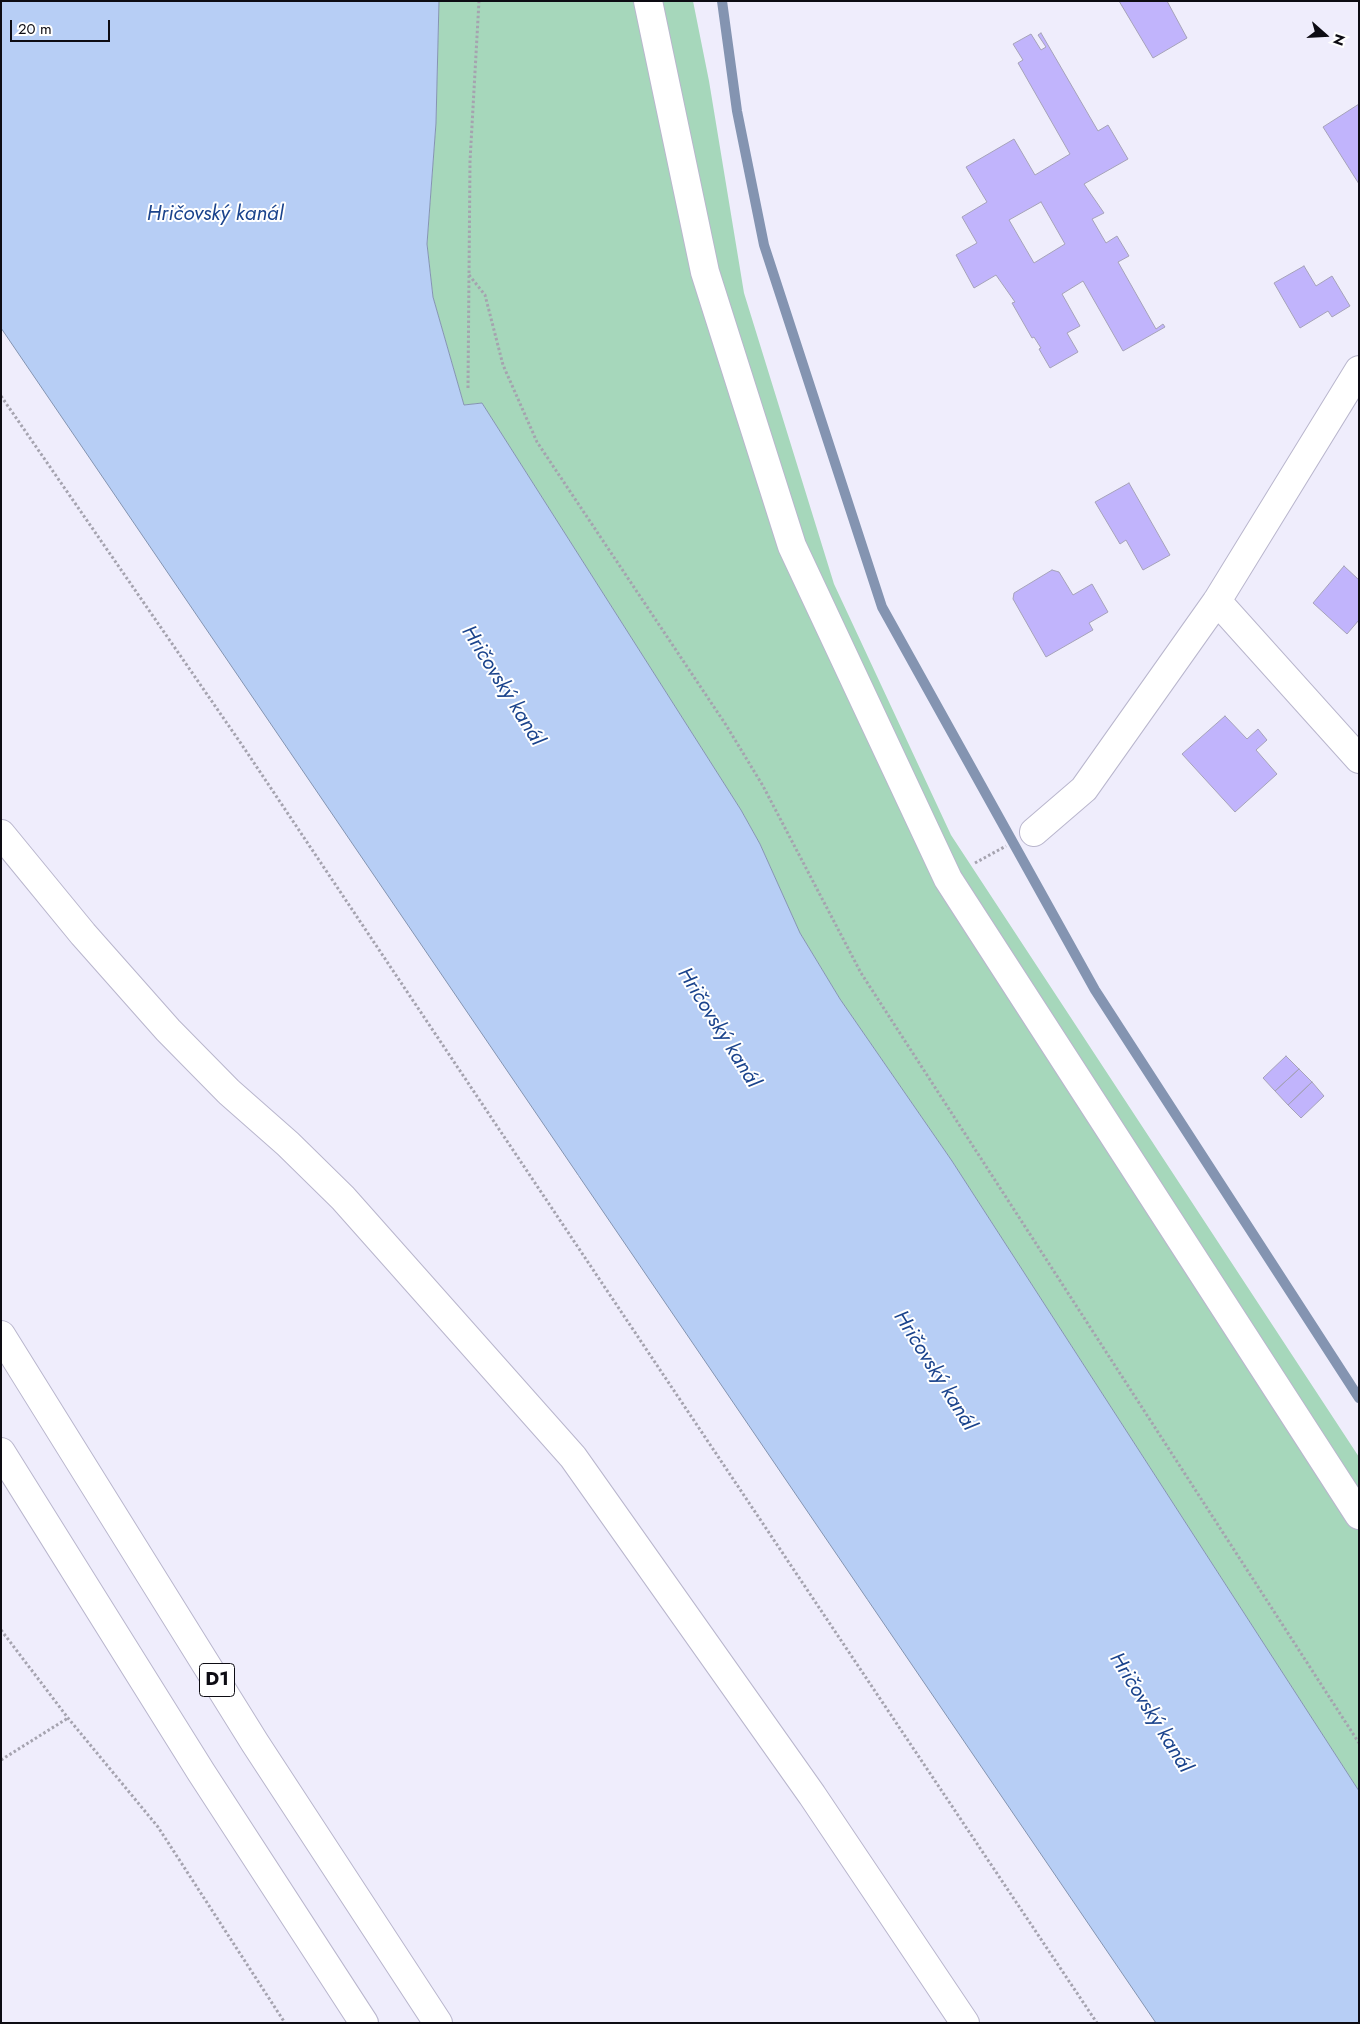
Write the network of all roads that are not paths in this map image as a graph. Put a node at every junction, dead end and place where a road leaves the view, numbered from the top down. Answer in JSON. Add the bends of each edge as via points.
{"nodes":[{"id":1,"x":648,"y":1,"type":"edge"},
{"id":2,"x":1359,"y":370,"type":"edge"},
{"id":3,"x":1217,"y":600,"type":"junction"},
{"id":4,"x":1359,"y":759,"type":"edge"},
{"id":5,"x":1034,"y":832,"type":"dead end"},
{"id":6,"x":1,"y":834,"type":"edge"},
{"id":7,"x":1,"y":1334,"type":"edge"},
{"id":8,"x":1,"y":1452,"type":"edge"},
{"id":9,"x":1359,"y":1515,"type":"edge"},
{"id":10,"x":364,"y":2023,"type":"edge"},
{"id":11,"x":438,"y":2023,"type":"edge"},
{"id":12,"x":965,"y":2023,"type":"edge"}],
"edges":[{"from":1,"to":9,"type":"main road","via":[[705,272],[792,546],[948,879]]},
{"from":2,"to":3,"type":"main road"},
{"from":3,"to":4,"type":"main road"},
{"from":3,"to":5,"type":"main road","via":[[1084,789]]},
{"from":6,"to":12,"type":"main road","via":[[168,1030],[343,1198],[573,1457],[812,1795]]},
{"from":7,"to":11,"type":"main road","number":"D1","via":[[255,1743]]},
{"from":8,"to":10,"type":"main road","via":[[201,1772]]}]}
